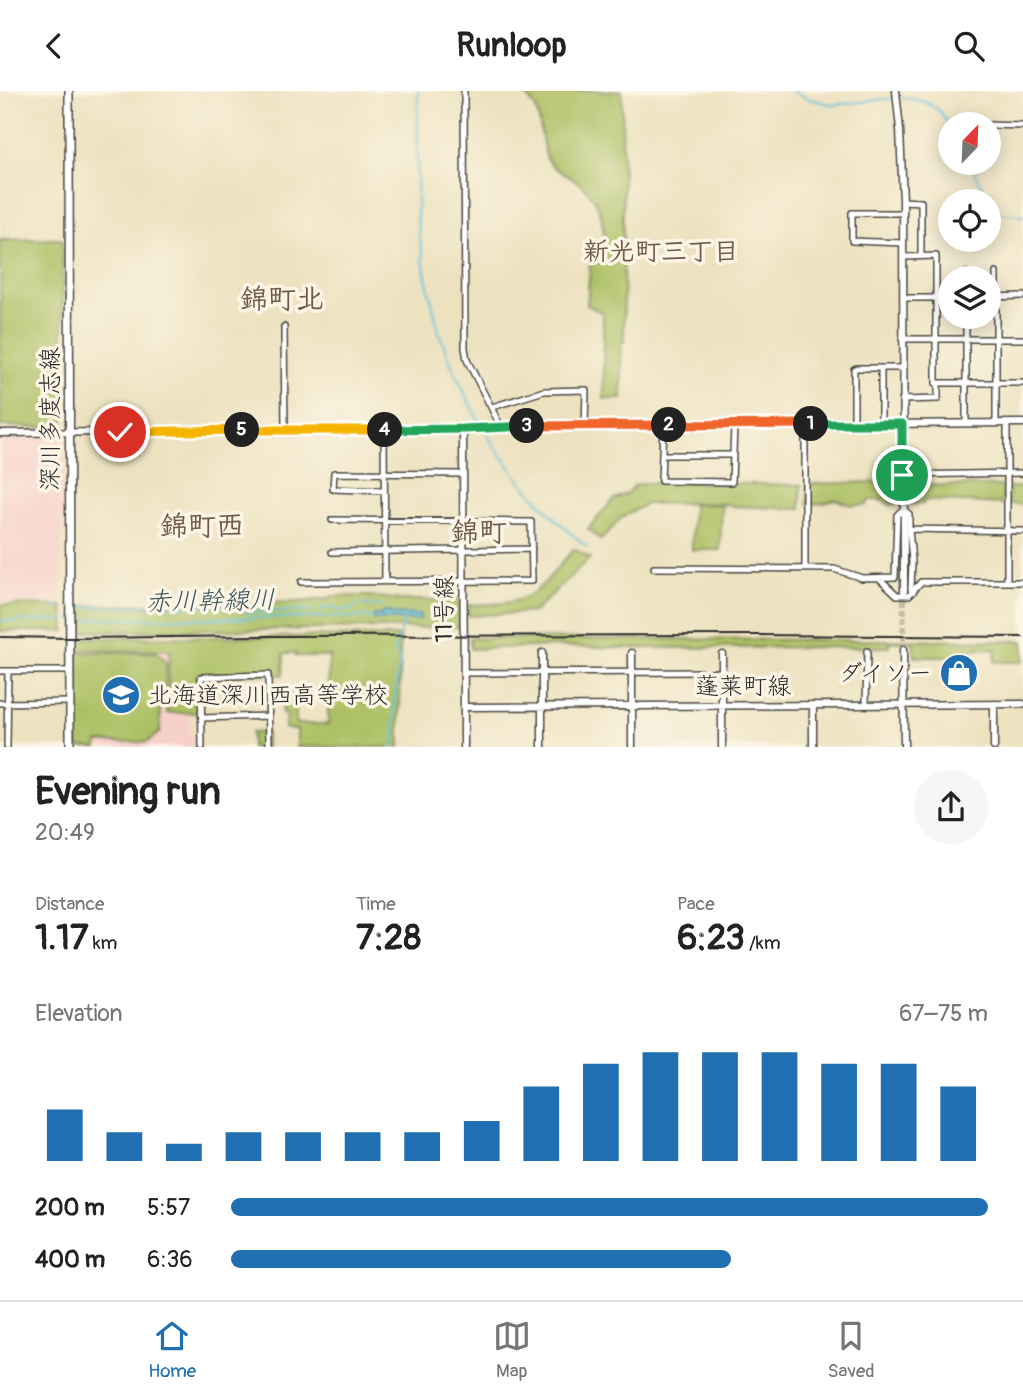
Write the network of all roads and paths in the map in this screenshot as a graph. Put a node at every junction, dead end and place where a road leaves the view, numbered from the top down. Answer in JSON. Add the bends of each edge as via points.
{"nodes":[{"id":1,"x":69,"y":91,"type":"edge"},
{"id":2,"x":464,"y":91,"type":"edge"},
{"id":3,"x":896,"y":93,"type":"edge"},
{"id":4,"x":1001,"y":125,"type":"edge"},
{"id":5,"x":1023,"y":126,"type":"edge"},
{"id":6,"x":903,"y":201,"type":"junction"},
{"id":7,"x":902,"y":213,"type":"junction"},
{"id":8,"x":902,"y":243,"type":"junction"},
{"id":9,"x":921,"y":256,"type":"junction"},
{"id":10,"x":902,"y":257,"type":"junction"},
{"id":11,"x":1023,"y":296,"type":"edge"},
{"id":12,"x":935,"y":297,"type":"junction"},
{"id":13,"x":1001,"y":297,"type":"edge"},
{"id":14,"x":902,"y":298,"type":"junction"},
{"id":15,"x":284,"y":327,"type":"dead end"},
{"id":16,"x":966,"y":329,"type":"edge"},
{"id":17,"x":996,"y":329,"type":"edge"},
{"id":18,"x":902,"y":339,"type":"junction"},
{"id":19,"x":936,"y":339,"type":"junction"},
{"id":20,"x":1023,"y":339,"type":"edge"},
{"id":21,"x":966,"y":340,"type":"junction"},
{"id":22,"x":996,"y":340,"type":"junction"},
{"id":23,"x":881,"y":368,"type":"junction"},
{"id":24,"x":902,"y":368,"type":"junction"},
{"id":25,"x":938,"y":383,"type":"junction"},
{"id":26,"x":966,"y":383,"type":"junction"},
{"id":27,"x":996,"y":383,"type":"junction"},
{"id":28,"x":1023,"y":383,"type":"edge"},
{"id":29,"x":902,"y":400,"type":"junction"},
{"id":30,"x":492,"y":407,"type":"junction"},
{"id":31,"x":966,"y":423,"type":"junction"},
{"id":32,"x":996,"y":423,"type":"junction"},
{"id":33,"x":1007,"y":423,"type":"junction"},
{"id":34,"x":1023,"y":423,"type":"edge"},
{"id":35,"x":805,"y":424,"type":"junction"},
{"id":36,"x":854,"y":424,"type":"junction"},
{"id":37,"x":881,"y":424,"type":"junction"},
{"id":38,"x":902,"y":424,"type":"junction"},
{"id":39,"x":663,"y":425,"type":"junction"},
{"id":40,"x":734,"y":425,"type":"junction"},
{"id":41,"x":585,"y":426,"type":"junction"},
{"id":42,"x":502,"y":428,"type":"junction"},
{"id":43,"x":463,"y":429,"type":"junction"},
{"id":44,"x":285,"y":431,"type":"junction"},
{"id":45,"x":384,"y":431,"type":"junction"},
{"id":46,"x":70,"y":432,"type":"junction"},
{"id":47,"x":0,"y":433,"type":"edge"},
{"id":48,"x":662,"y":455,"type":"junction"},
{"id":49,"x":733,"y":455,"type":"junction"},
{"id":50,"x":1006,"y":473,"type":"junction"},
{"id":51,"x":1023,"y":473,"type":"edge"},
{"id":52,"x":384,"y":474,"type":"junction"},
{"id":53,"x":463,"y":474,"type":"junction"},
{"id":54,"x":902,"y":475,"type":"junction"},
{"id":55,"x":384,"y":491,"type":"junction"},
{"id":56,"x":903,"y":509,"type":"junction"},
{"id":57,"x":332,"y":520,"type":"dead end"},
{"id":58,"x":384,"y":521,"type":"junction"},
{"id":59,"x":463,"y":522,"type":"junction"},
{"id":60,"x":909,"y":529,"type":"junction"},
{"id":61,"x":1007,"y":530,"type":"junction"},
{"id":62,"x":1023,"y":531,"type":"edge"},
{"id":63,"x":532,"y":549,"type":"junction"},
{"id":64,"x":384,"y":551,"type":"junction"},
{"id":65,"x":463,"y":551,"type":"junction"},
{"id":66,"x":332,"y":552,"type":"dead end"},
{"id":67,"x":654,"y":568,"type":"dead end"},
{"id":68,"x":804,"y":569,"type":"junction"},
{"id":69,"x":895,"y":577,"type":"junction"},
{"id":70,"x":879,"y":578,"type":"junction"},
{"id":71,"x":385,"y":581,"type":"junction"},
{"id":72,"x":463,"y":581,"type":"junction"},
{"id":73,"x":300,"y":582,"type":"dead end"},
{"id":74,"x":1007,"y":582,"type":"junction"},
{"id":75,"x":1023,"y":582,"type":"edge"},
{"id":76,"x":893,"y":591,"type":"junction"},
{"id":77,"x":904,"y":591,"type":"tunnel mouth"},
{"id":78,"x":913,"y":592,"type":"junction"},
{"id":79,"x":903,"y":650,"type":"tunnel mouth"},
{"id":80,"x":867,"y":651,"type":"dead end"},
{"id":81,"x":542,"y":653,"type":"dead end"},
{"id":82,"x":632,"y":653,"type":"dead end"},
{"id":83,"x":722,"y":654,"type":"dead end"},
{"id":84,"x":0,"y":671,"type":"edge"},
{"id":85,"x":8,"y":671,"type":"junction"},
{"id":86,"x":70,"y":671,"type":"junction"},
{"id":87,"x":632,"y":671,"type":"junction"},
{"id":88,"x":722,"y":671,"type":"junction"},
{"id":89,"x":464,"y":673,"type":"junction"},
{"id":90,"x":542,"y":673,"type":"junction"},
{"id":91,"x":70,"y":702,"type":"junction"},
{"id":92,"x":0,"y":703,"type":"edge"},
{"id":93,"x":8,"y":703,"type":"junction"},
{"id":94,"x":994,"y":704,"type":"junction"},
{"id":95,"x":1023,"y":704,"type":"edge"},
{"id":96,"x":723,"y":705,"type":"junction"},
{"id":97,"x":813,"y":705,"type":"junction"},
{"id":98,"x":866,"y":705,"type":"junction"},
{"id":99,"x":904,"y":705,"type":"junction"},
{"id":100,"x":633,"y":706,"type":"junction"},
{"id":101,"x":542,"y":707,"type":"junction"},
{"id":102,"x":464,"y":708,"type":"junction"},
{"id":103,"x":268,"y":716,"type":"junction"},
{"id":104,"x":202,"y":718,"type":"junction"},
{"id":105,"x":4,"y":731,"type":"edge"},
{"id":106,"x":8,"y":747,"type":"edge"},
{"id":107,"x":70,"y":747,"type":"edge"},
{"id":108,"x":202,"y":747,"type":"edge"},
{"id":109,"x":269,"y":747,"type":"edge"},
{"id":110,"x":464,"y":747,"type":"edge"},
{"id":111,"x":542,"y":747,"type":"edge"},
{"id":112,"x":632,"y":747,"type":"edge"},
{"id":113,"x":722,"y":747,"type":"edge"},
{"id":114,"x":813,"y":747,"type":"edge"},
{"id":115,"x":904,"y":747,"type":"edge"},
{"id":116,"x":994,"y":747,"type":"edge"}],
"edges":[{"from":1,"to":46,"type":"main road","name":"深川多度志線"},
{"from":2,"to":30,"type":"street","via":[[465,348]]},
{"from":3,"to":6,"type":"street"},
{"from":4,"to":5,"type":"street"},
{"from":6,"to":7,"type":"street"},
{"from":6,"to":9,"type":"street","via":[[921,202]]},
{"from":7,"to":8,"type":"street"},
{"from":7,"to":8,"type":"street","via":[[852,213],[852,241]]},
{"from":8,"to":10,"type":"street"},
{"from":9,"to":10,"type":"street"},
{"from":9,"to":12,"type":"street","via":[[936,256]]},
{"from":10,"to":14,"type":"street"},
{"from":11,"to":13,"type":"street"},
{"from":12,"to":14,"type":"street"},
{"from":12,"to":19,"type":"street"},
{"from":14,"to":18,"type":"street"},
{"from":15,"to":44,"type":"street"},
{"from":16,"to":21,"type":"street"},
{"from":17,"to":22,"type":"street"},
{"from":18,"to":19,"type":"street"},
{"from":18,"to":24,"type":"street"},
{"from":19,"to":21,"type":"street"},
{"from":19,"to":25,"type":"street"},
{"from":20,"to":22,"type":"street"},
{"from":21,"to":22,"type":"street"},
{"from":21,"to":26,"type":"street"},
{"from":22,"to":27,"type":"street"},
{"from":23,"to":24,"type":"street"},
{"from":23,"to":36,"type":"street","via":[[854,369]]},
{"from":23,"to":37,"type":"street"},
{"from":24,"to":29,"type":"street"},
{"from":25,"to":26,"type":"street"},
{"from":25,"to":29,"type":"street","via":[[938,399]]},
{"from":26,"to":27,"type":"street"},
{"from":26,"to":31,"type":"street"},
{"from":27,"to":28,"type":"street"},
{"from":27,"to":32,"type":"street"},
{"from":29,"to":38,"type":"street"},
{"from":30,"to":41,"type":"street","via":[[544,391],[586,390]]},
{"from":30,"to":42,"type":"street"},
{"from":31,"to":32,"type":"street"},
{"from":31,"to":38,"type":"street"},
{"from":32,"to":33,"type":"street"},
{"from":33,"to":34,"type":"street"},
{"from":33,"to":50,"type":"street"},
{"from":35,"to":36,"type":"street"},
{"from":35,"to":40,"type":"street"},
{"from":35,"to":68,"type":"street"},
{"from":36,"to":37,"type":"street"},
{"from":37,"to":38,"type":"street"},
{"from":38,"to":54,"type":"street"},
{"from":39,"to":40,"type":"street"},
{"from":39,"to":41,"type":"street"},
{"from":39,"to":48,"type":"street"},
{"from":40,"to":49,"type":"street"},
{"from":41,"to":42,"type":"street"},
{"from":42,"to":43,"type":"street"},
{"from":43,"to":45,"type":"street"},
{"from":43,"to":53,"type":"street","name":"11号線"},
{"from":44,"to":45,"type":"street"},
{"from":44,"to":46,"type":"street"},
{"from":45,"to":52,"type":"street"},
{"from":46,"to":47,"type":"street"},
{"from":46,"to":86,"type":"main road","name":"深川多度志線"},
{"from":48,"to":49,"type":"street"},
{"from":48,"to":49,"type":"street","via":[[661,481],[732,482]]},
{"from":50,"to":51,"type":"street"},
{"from":50,"to":54,"type":"street"},
{"from":50,"to":61,"type":"street"},
{"from":52,"to":53,"type":"street"},
{"from":52,"to":55,"type":"street"},
{"from":52,"to":55,"type":"street","via":[[334,473],[333,489]]},
{"from":53,"to":59,"type":"street","name":"11号線"},
{"from":54,"to":56,"type":"street"},
{"from":55,"to":58,"type":"street"},
{"from":56,"to":60,"type":"street","via":[[909,514]]},
{"from":56,"to":69,"type":"street","via":[[897,515]]},
{"from":56,"to":77,"type":"street"},
{"from":57,"to":58,"type":"street"},
{"from":58,"to":59,"type":"street"},
{"from":58,"to":64,"type":"street"},
{"from":59,"to":63,"type":"street","via":[[531,522]]},
{"from":59,"to":65,"type":"street","name":"11号線"},
{"from":60,"to":61,"type":"street"},
{"from":60,"to":78,"type":"street"},
{"from":61,"to":62,"type":"street"},
{"from":61,"to":74,"type":"street"},
{"from":63,"to":65,"type":"street"},
{"from":63,"to":72,"type":"street","via":[[532,581]]},
{"from":64,"to":65,"type":"street"},
{"from":64,"to":66,"type":"street"},
{"from":64,"to":71,"type":"street"},
{"from":65,"to":72,"type":"street","name":"11号線"},
{"from":67,"to":68,"type":"street"},
{"from":68,"to":70,"type":"street","via":[[834,569],[855,577]]},
{"from":69,"to":70,"type":"street"},
{"from":69,"to":76,"type":"street"},
{"from":70,"to":76,"type":"street"},
{"from":71,"to":72,"type":"street"},
{"from":71,"to":73,"type":"street"},
{"from":72,"to":89,"type":"street","name":"11号線"},
{"from":74,"to":75,"type":"street"},
{"from":74,"to":78,"type":"street","via":[[921,582]]},
{"from":76,"to":78,"type":"street","via":[[897,595]]},
{"from":79,"to":99,"type":"street"},
{"from":80,"to":98,"type":"street"},
{"from":81,"to":90,"type":"street"},
{"from":82,"to":87,"type":"street"},
{"from":83,"to":88,"type":"street"},
{"from":84,"to":85,"type":"street"},
{"from":85,"to":86,"type":"street"},
{"from":85,"to":93,"type":"street"},
{"from":86,"to":91,"type":"main road","name":"深川多度志線"},
{"from":87,"to":88,"type":"street"},
{"from":87,"to":90,"type":"street"},
{"from":87,"to":100,"type":"street"},
{"from":88,"to":96,"type":"street"},
{"from":89,"to":90,"type":"street"},
{"from":89,"to":102,"type":"street","name":"11号線"},
{"from":90,"to":101,"type":"street"},
{"from":91,"to":93,"type":"street"},
{"from":91,"to":107,"type":"main road","name":"深川多度志線"},
{"from":92,"to":93,"type":"street"},
{"from":93,"to":105,"type":"street"},
{"from":94,"to":95,"type":"street","name":"蓬莱町線"},
{"from":94,"to":99,"type":"street","name":"蓬莱町線"},
{"from":94,"to":116,"type":"street"},
{"from":96,"to":97,"type":"street","name":"蓬莱町線"},
{"from":96,"to":100,"type":"street","name":"蓬莱町線"},
{"from":96,"to":113,"type":"street"},
{"from":97,"to":98,"type":"street","name":"蓬莱町線"},
{"from":97,"to":114,"type":"street"},
{"from":98,"to":99,"type":"street","name":"蓬莱町線"},
{"from":99,"to":115,"type":"street"},
{"from":100,"to":101,"type":"street","name":"蓬莱町線"},
{"from":100,"to":112,"type":"street"},
{"from":101,"to":102,"type":"street","name":"蓬莱町線"},
{"from":101,"to":111,"type":"street"},
{"from":102,"to":110,"type":"street","name":"11号線"},
{"from":103,"to":104,"type":"street"},
{"from":103,"to":104,"type":"street","via":[[268,675],[255,675],[201,677]]},
{"from":103,"to":109,"type":"street"},
{"from":104,"to":108,"type":"street"},
{"from":105,"to":106,"type":"street"}]}
